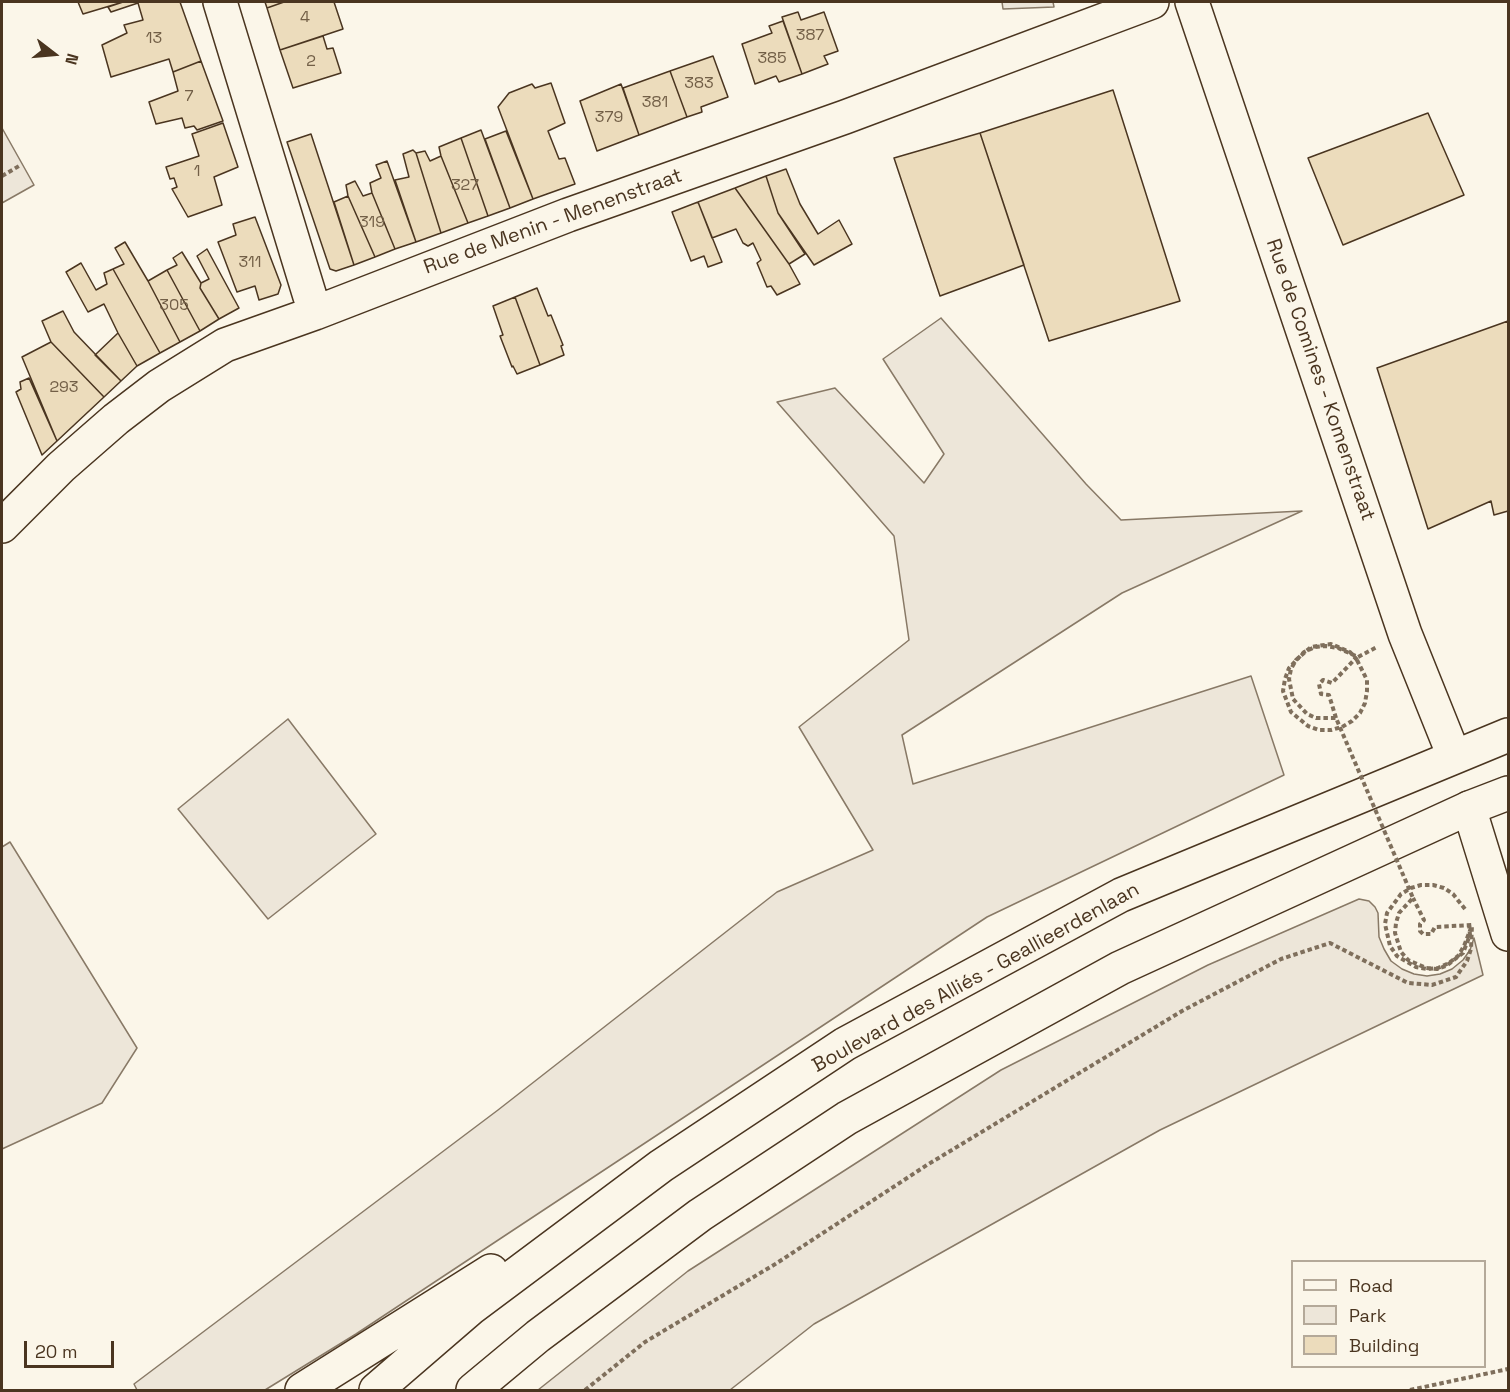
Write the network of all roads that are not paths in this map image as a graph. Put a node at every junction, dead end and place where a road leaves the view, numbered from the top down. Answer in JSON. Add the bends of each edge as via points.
{"nodes":[{"id":1,"x":220,"y":2,"type":"edge"},
{"id":2,"x":1152,"y":2,"type":"edge"},
{"id":3,"x":1192,"y":2,"type":"edge"},
{"id":4,"x":315,"y":313,"type":"junction"},
{"id":5,"x":2,"y":526,"type":"edge"},
{"id":6,"x":1509,"y":735,"type":"edge"},
{"id":7,"x":1454,"y":756,"type":"junction"},
{"id":8,"x":1509,"y":793,"type":"edge"},
{"id":9,"x":1469,"y":808,"type":"junction"},
{"id":10,"x":1509,"y":934,"type":"edge"},
{"id":11,"x":661,"y":1166,"type":"junction"},
{"id":12,"x":302,"y":1390,"type":"edge"},
{"id":13,"x":376,"y":1390,"type":"edge"},
{"id":14,"x":473,"y":1390,"type":"edge"}],
"edges":[{"from":1,"to":4,"type":"main road"},
{"from":2,"to":4,"type":"main road","name":"Rue de Menin - Menenstraat","via":[[568,215]]},
{"from":3,"to":7,"type":"main road","name":"Rue de Comines - Komenstraat","via":[[1405,634]]},
{"from":4,"to":5,"type":"main road","name":"Rue de Menin - Menenstraat","via":[[225,345],[159,386],[61,467]]},
{"from":6,"to":7,"type":"main road","name":"Boulevard des Alliés - Geallieerdenlaan"},
{"from":7,"to":11,"type":"main road","name":"Boulevard des Alliés - Geallieerdenlaan","via":[[1121,896],[845,1044]]},
{"from":8,"to":9,"type":"main road"},
{"from":9,"to":10,"type":"main road"},
{"from":9,"to":14,"type":"main road","via":[[1120,968],[847,1118],[700,1215],[538,1336]]},
{"from":11,"to":12,"type":"main road"},
{"from":11,"to":13,"type":"main road","name":"Boulevard des Alliés - Geallieerdenlaan","via":[[471,1308]]}]}
